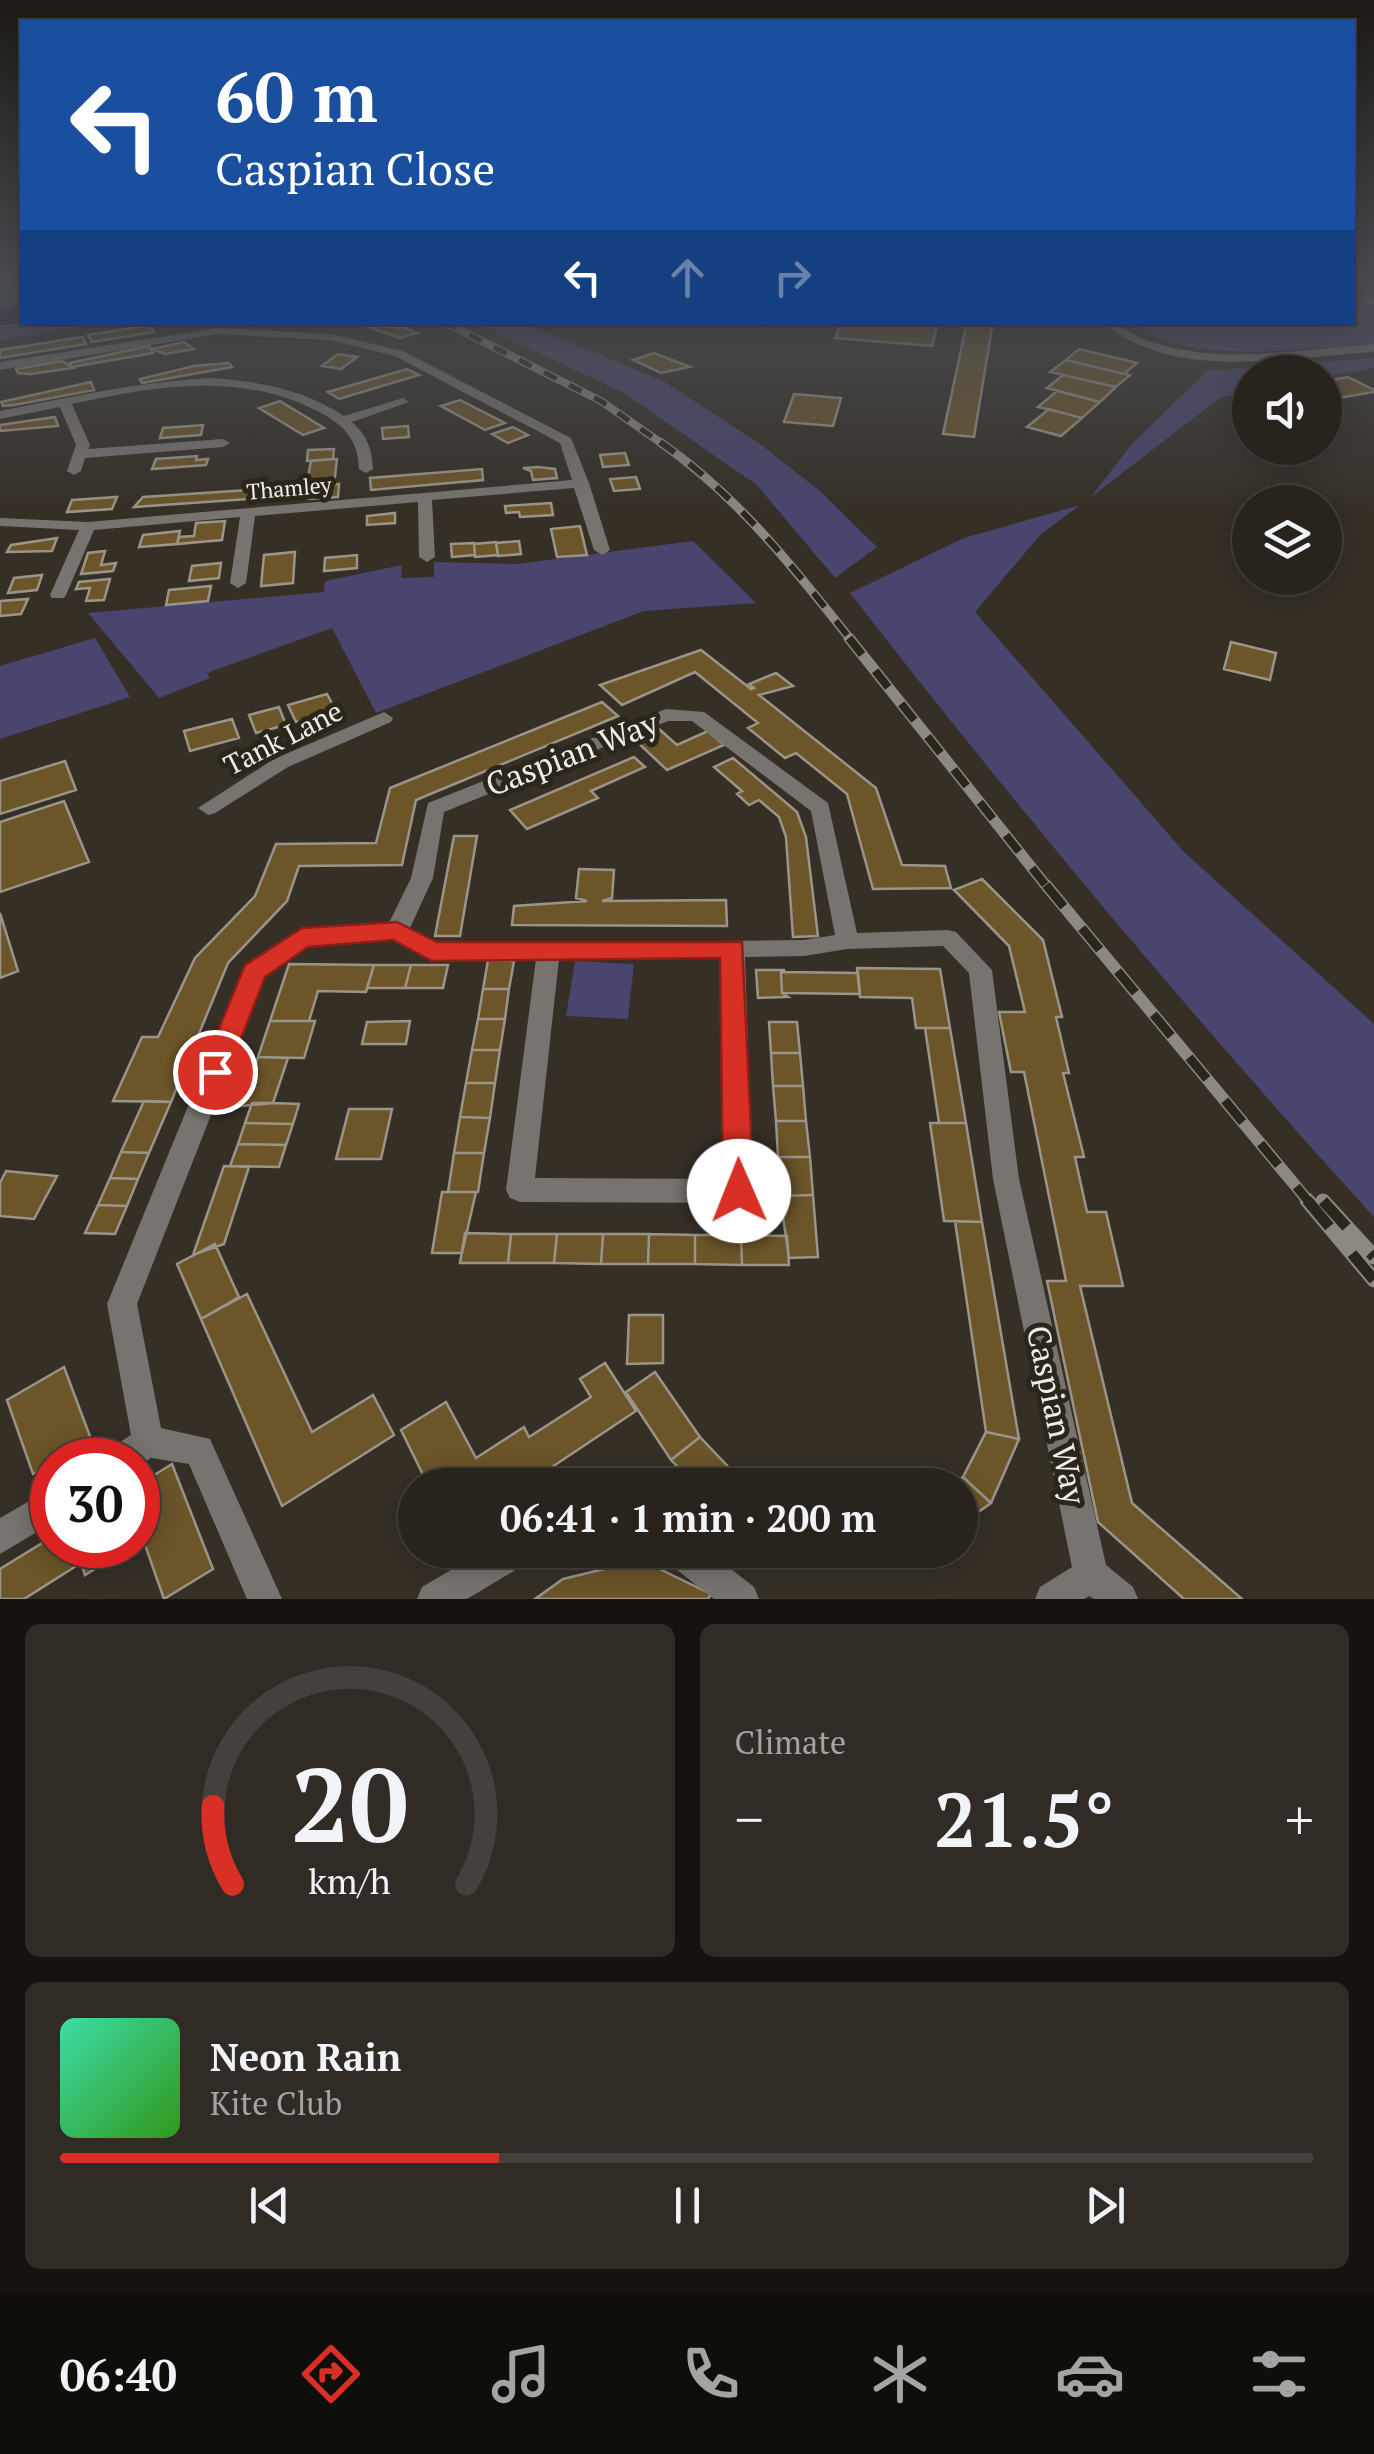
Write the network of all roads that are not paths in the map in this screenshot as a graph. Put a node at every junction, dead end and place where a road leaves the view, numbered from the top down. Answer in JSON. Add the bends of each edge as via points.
{"nodes":[{"id":1,"x":423,"y":364,"type":"edge"},
{"id":2,"x":402,"y":402,"type":"dead end"},
{"id":3,"x":65,"y":403,"type":"junction"},
{"id":4,"x":0,"y":415,"type":"edge"},
{"id":5,"x":344,"y":420,"type":"junction"},
{"id":6,"x":223,"y":443,"type":"dead end"},
{"id":7,"x":80,"y":454,"type":"junction"},
{"id":8,"x":366,"y":469,"type":"dead end"},
{"id":9,"x":74,"y":471,"type":"dead end"},
{"id":10,"x":582,"y":483,"type":"junction"},
{"id":11,"x":425,"y":498,"type":"junction"},
{"id":12,"x":248,"y":514,"type":"junction"},
{"id":13,"x":0,"y":522,"type":"edge"},
{"id":14,"x":88,"y":526,"type":"junction"},
{"id":15,"x":602,"y":550,"type":"dead end"},
{"id":16,"x":427,"y":557,"type":"dead end"},
{"id":17,"x":238,"y":582,"type":"dead end"},
{"id":18,"x":58,"y":595,"type":"dead end"},
{"id":19,"x":384,"y":718,"type":"dead end"},
{"id":20,"x":208,"y":808,"type":"dead end"},
{"id":21,"x":397,"y":931,"type":"junction"},
{"id":22,"x":848,"y":941,"type":"junction"},
{"id":23,"x":733,"y":948,"type":"junction"},
{"id":24,"x":549,"y":950,"type":"junction"},
{"id":25,"x":133,"y":1438,"type":"edge"},
{"id":26,"x":160,"y":1451,"type":"edge"},
{"id":27,"x":30,"y":1518,"type":"edge"},
{"id":28,"x":0,"y":1538,"type":"edge"},
{"id":29,"x":487,"y":1568,"type":"edge"},
{"id":30,"x":702,"y":1568,"type":"edge"},
{"id":31,"x":1090,"y":1575,"type":"junction"},
{"id":32,"x":264,"y":1599,"type":"edge"},
{"id":33,"x":434,"y":1599,"type":"edge"},
{"id":34,"x":742,"y":1599,"type":"edge"},
{"id":35,"x":1052,"y":1599,"type":"edge"},
{"id":36,"x":1121,"y":1599,"type":"edge"}],
"edges":[{"from":1,"to":10,"type":"street","via":[[566,442]]},
{"from":2,"to":5,"type":"street"},
{"from":3,"to":4,"type":"street"},
{"from":3,"to":5,"type":"street","via":[[158,386],[239,382],[286,389]]},
{"from":3,"to":7,"type":"street","via":[[84,444]]},
{"from":5,"to":8,"type":"street","via":[[365,442]]},
{"from":6,"to":7,"type":"street"},
{"from":7,"to":9,"type":"street"},
{"from":10,"to":11,"type":"street","name":"Thamley"},
{"from":10,"to":15,"type":"street"},
{"from":11,"to":12,"type":"street","name":"Thamley"},
{"from":11,"to":16,"type":"street"},
{"from":12,"to":14,"type":"street","name":"Thamley"},
{"from":12,"to":17,"type":"street"},
{"from":13,"to":14,"type":"street","name":"Thamley"},
{"from":14,"to":18,"type":"street"},
{"from":19,"to":20,"type":"street","name":"Tank Lane","via":[[281,764]]},
{"from":21,"to":22,"type":"street","name":"Caspian Way","via":[[422,878],[435,808],[666,715],[698,716],[821,808]]},
{"from":21,"to":24,"type":"street","via":[[432,952]]},
{"from":21,"to":25,"type":"street","via":[[302,938],[254,972],[122,1304]]},
{"from":22,"to":23,"type":"street"},
{"from":22,"to":31,"type":"street","name":"Caspian Way","via":[[948,938],[980,970],[1006,1179]]},
{"from":23,"to":24,"type":"street"},
{"from":23,"to":24,"type":"street","via":[[739,1191],[520,1190]]},
{"from":26,"to":32,"type":"street","via":[[198,1450]]},
{"from":27,"to":28,"type":"street"},
{"from":29,"to":33,"type":"street"},
{"from":30,"to":34,"type":"street"},
{"from":31,"to":35,"type":"street"},
{"from":31,"to":36,"type":"street"}]}
